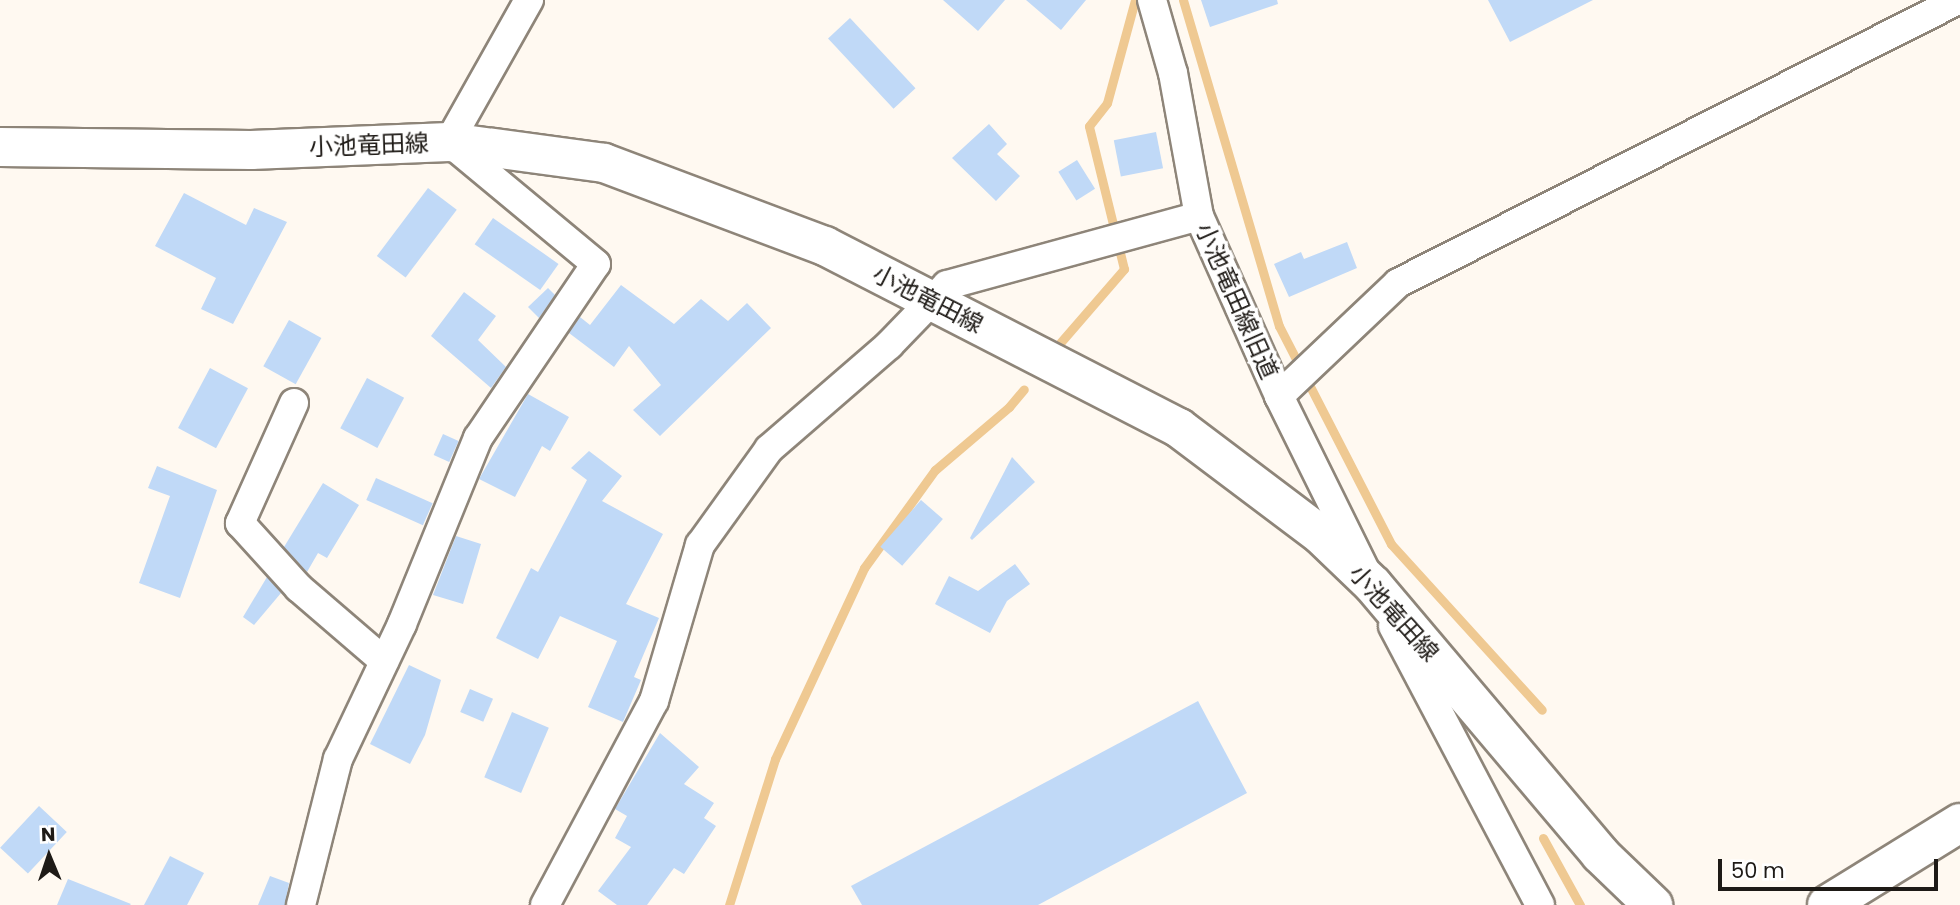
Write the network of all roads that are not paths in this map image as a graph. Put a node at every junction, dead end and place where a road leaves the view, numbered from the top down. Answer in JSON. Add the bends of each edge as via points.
{"nodes":[{"id":1,"x":529,"y":0,"type":"edge"},
{"id":2,"x":1152,"y":0,"type":"edge"},
{"id":3,"x":1958,"y":0,"type":"edge"},
{"id":4,"x":449,"y":142,"type":"junction"},
{"id":5,"x":0,"y":148,"type":"edge"},
{"id":6,"x":1199,"y":216,"type":"junction"},
{"id":7,"x":933,"y":301,"type":"junction"},
{"id":8,"x":1296,"y":380,"type":"junction"},
{"id":9,"x":293,"y":403,"type":"dead end"},
{"id":10,"x":1373,"y":585,"type":"junction"},
{"id":11,"x":384,"y":661,"type":"junction"},
{"id":12,"x":1960,"y":823,"type":"edge"},
{"id":13,"x":300,"y":905,"type":"edge"},
{"id":14,"x":545,"y":905,"type":"edge"},
{"id":15,"x":1540,"y":905,"type":"edge"},
{"id":16,"x":1653,"y":905,"type":"edge"},
{"id":17,"x":1827,"y":905,"type":"edge"}],
"edges":[{"from":1,"to":4,"type":"street"},
{"from":2,"to":6,"type":"street","name":"小池竜田線旧道","via":[[1173,73]]},
{"from":3,"to":8,"type":"street","via":[[1398,283]]},
{"from":4,"to":5,"type":"main road","name":"小池竜田線","via":[[251,150]]},
{"from":4,"to":7,"type":"main road","name":"小池竜田線","via":[[604,163],[825,246]]},
{"from":4,"to":11,"type":"street","via":[[596,264],[478,438]]},
{"from":6,"to":7,"type":"street","via":[[947,285]]},
{"from":6,"to":8,"type":"street","name":"小池竜田線旧道"},
{"from":7,"to":10,"type":"main road","name":"小池竜田線","via":[[1179,428],[1321,535]]},
{"from":7,"to":14,"type":"street","via":[[769,449],[700,545],[654,701]]},
{"from":8,"to":10,"type":"street","name":"小池竜田線旧道"},
{"from":9,"to":11,"type":"street","via":[[240,523],[299,588]]},
{"from":10,"to":15,"type":"street","name":"小池竜田線旧道"},
{"from":10,"to":16,"type":"main road","name":"小池竜田線","via":[[1600,855]]},
{"from":11,"to":13,"type":"street","via":[[338,760]]},
{"from":12,"to":17,"type":"main road"}]}
